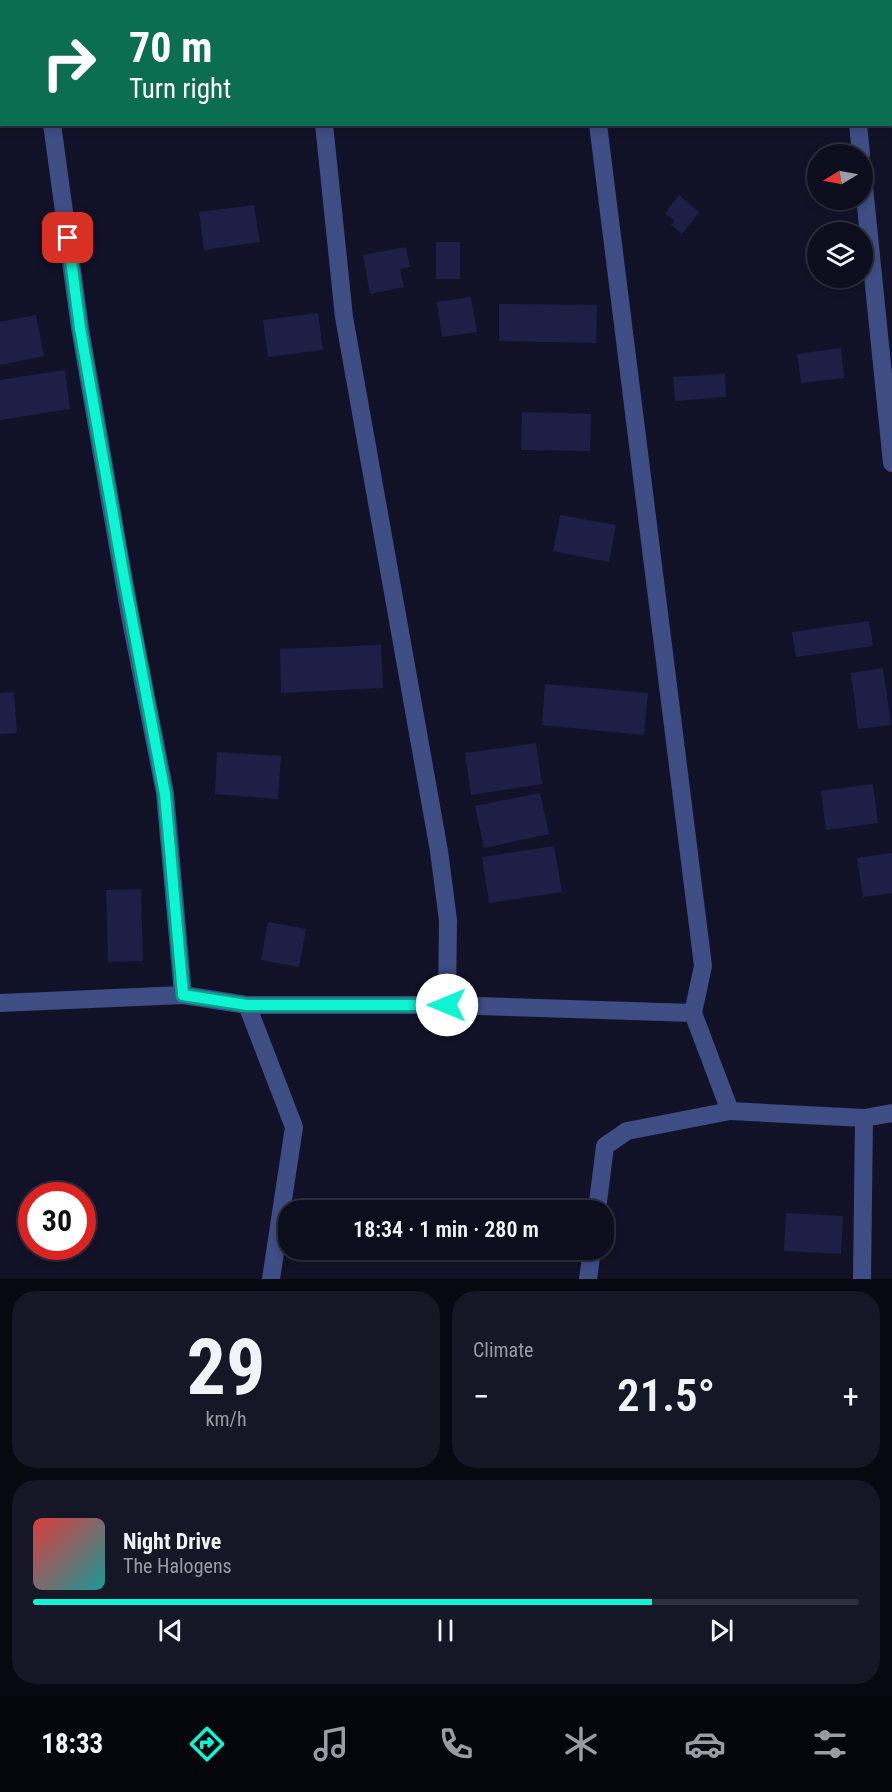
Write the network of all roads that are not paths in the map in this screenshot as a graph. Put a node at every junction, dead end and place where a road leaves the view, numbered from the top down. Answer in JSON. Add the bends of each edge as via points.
{"nodes":[{"id":1,"x":52,"y":126,"type":"edge"},
{"id":2,"x":324,"y":126,"type":"edge"},
{"id":3,"x":598,"y":126,"type":"edge"},
{"id":4,"x":858,"y":126,"type":"edge"},
{"id":5,"x":860,"y":144,"type":"edge"},
{"id":6,"x":866,"y":210,"type":"edge"},
{"id":7,"x":892,"y":464,"type":"edge"},
{"id":8,"x":183,"y":995,"type":"junction"},
{"id":9,"x":0,"y":1003,"type":"edge"},
{"id":10,"x":247,"y":1005,"type":"junction"},
{"id":11,"x":447,"y":1005,"type":"junction"},
{"id":12,"x":693,"y":1012,"type":"junction"},
{"id":13,"x":730,"y":1111,"type":"junction"},
{"id":14,"x":892,"y":1113,"type":"edge"},
{"id":15,"x":864,"y":1118,"type":"junction"},
{"id":16,"x":598,"y":1200,"type":"edge"},
{"id":17,"x":591,"y":1260,"type":"edge"},
{"id":18,"x":271,"y":1279,"type":"edge"},
{"id":19,"x":588,"y":1279,"type":"edge"},
{"id":20,"x":862,"y":1279,"type":"edge"}],
"edges":[{"from":1,"to":8,"type":"street","via":[[82,340],[165,794]]},
{"from":2,"to":11,"type":"street","via":[[344,317],[439,851],[448,920]]},
{"from":3,"to":12,"type":"street","via":[[703,966]]},
{"from":4,"to":5,"type":"street"},
{"from":6,"to":7,"type":"street"},
{"from":8,"to":9,"type":"street"},
{"from":8,"to":10,"type":"street"},
{"from":10,"to":11,"type":"street"},
{"from":10,"to":18,"type":"street","via":[[294,1127]]},
{"from":11,"to":12,"type":"street"},
{"from":12,"to":13,"type":"street"},
{"from":13,"to":15,"type":"street"},
{"from":13,"to":16,"type":"street","via":[[627,1131],[605,1146]]},
{"from":14,"to":15,"type":"street"},
{"from":15,"to":20,"type":"street"},
{"from":17,"to":19,"type":"street"}]}
